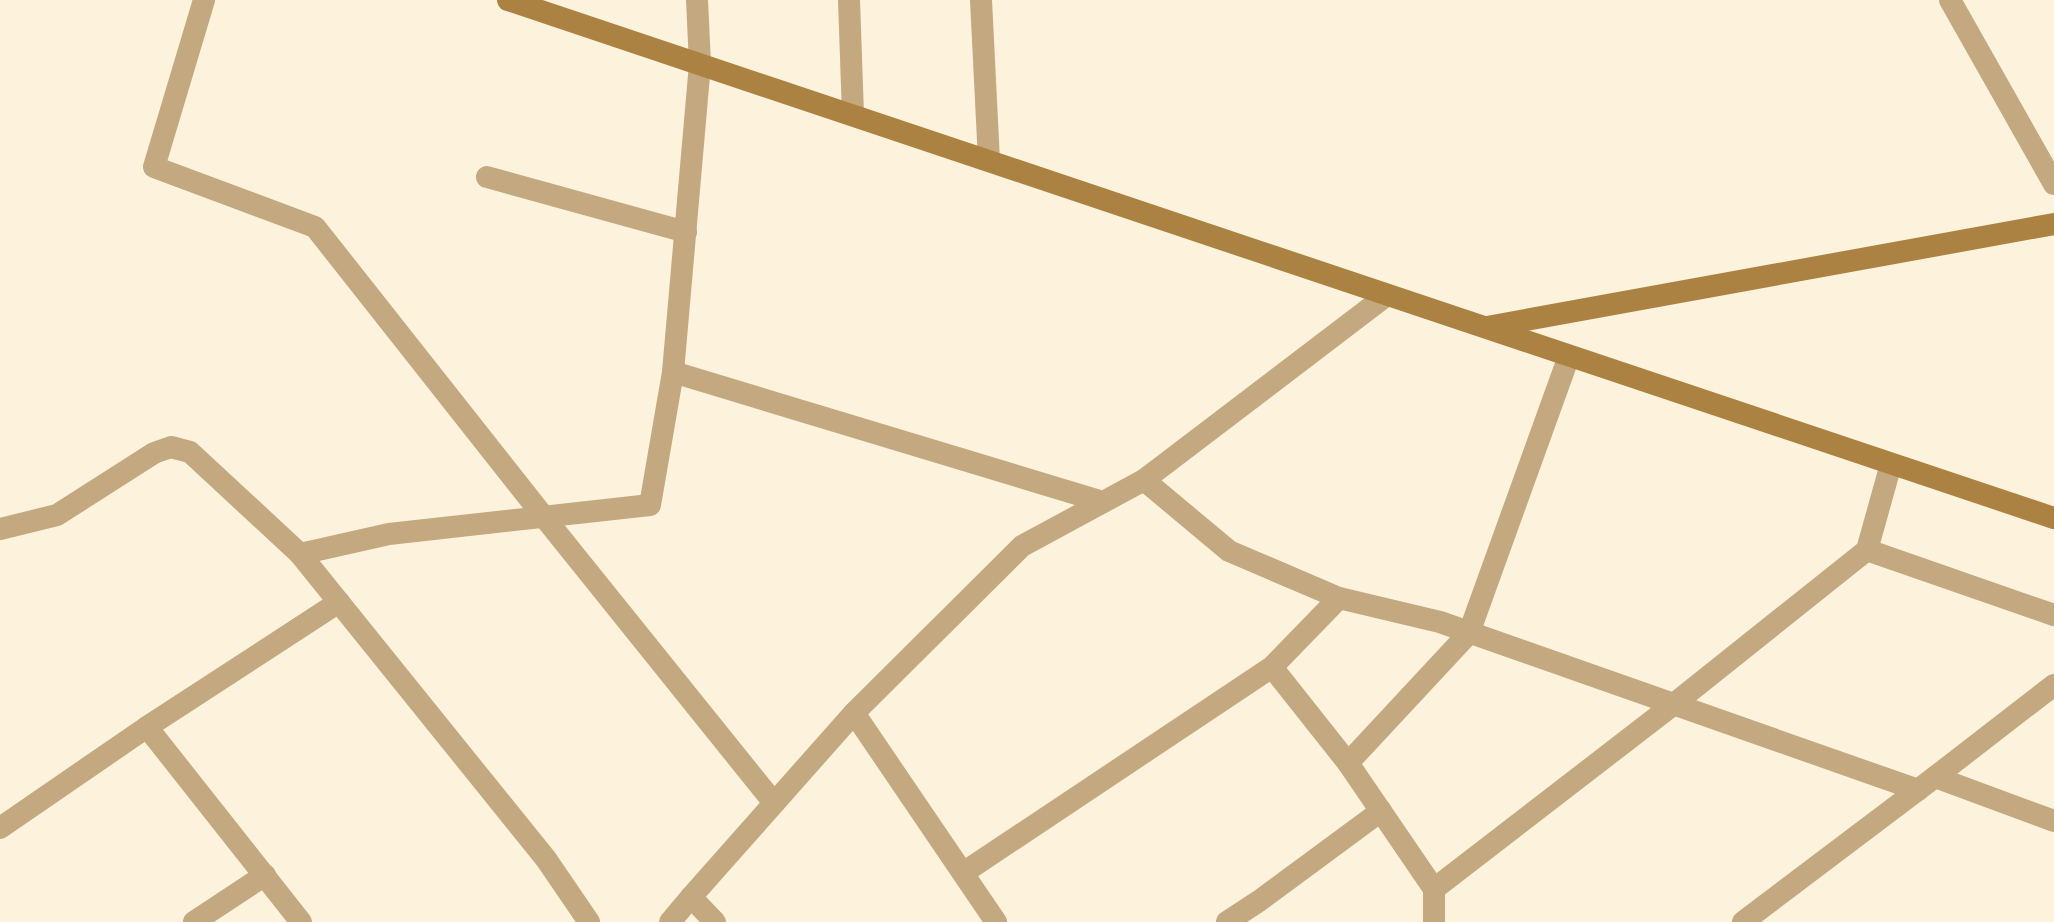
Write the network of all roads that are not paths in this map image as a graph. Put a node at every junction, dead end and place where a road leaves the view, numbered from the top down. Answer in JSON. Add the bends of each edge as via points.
{"nodes":[{"id":1,"x":204,"y":0,"type":"edge"},
{"id":2,"x":508,"y":0,"type":"edge"},
{"id":3,"x":697,"y":0,"type":"edge"},
{"id":4,"x":849,"y":0,"type":"edge"},
{"id":5,"x":981,"y":0,"type":"edge"},
{"id":6,"x":1950,"y":0,"type":"edge"},
{"id":7,"x":545,"y":6,"type":"edge"},
{"id":8,"x":700,"y":64,"type":"junction"},
{"id":9,"x":853,"y":115,"type":"junction"},
{"id":10,"x":989,"y":161,"type":"junction"},
{"id":11,"x":487,"y":177,"type":"dead end"},
{"id":12,"x":2054,"y":184,"type":"edge"},
{"id":13,"x":2054,"y":224,"type":"edge"},
{"id":14,"x":686,"y":232,"type":"junction"},
{"id":15,"x":1387,"y":294,"type":"junction"},
{"id":16,"x":1485,"y":327,"type":"junction"},
{"id":17,"x":1569,"y":356,"type":"junction"},
{"id":18,"x":674,"y":372,"type":"junction"},
{"id":19,"x":1891,"y":464,"type":"junction"},
{"id":20,"x":1144,"y":480,"type":"junction"},
{"id":21,"x":1103,"y":502,"type":"junction"},
{"id":22,"x":544,"y":517,"type":"junction"},
{"id":23,"x":2054,"y":518,"type":"edge"},
{"id":24,"x":0,"y":529,"type":"edge"},
{"id":25,"x":1867,"y":550,"type":"junction"},
{"id":26,"x":300,"y":554,"type":"junction"},
{"id":27,"x":1339,"y":598,"type":"junction"},
{"id":28,"x":338,"y":602,"type":"junction"},
{"id":29,"x":2054,"y":615,"type":"edge"},
{"id":30,"x":1469,"y":633,"type":"junction"},
{"id":31,"x":1272,"y":667,"type":"junction"},
{"id":32,"x":2054,"y":685,"type":"edge"},
{"id":33,"x":1674,"y":704,"type":"junction"},
{"id":34,"x":854,"y":713,"type":"junction"},
{"id":35,"x":147,"y":726,"type":"junction"},
{"id":36,"x":1348,"y":763,"type":"junction"},
{"id":37,"x":1926,"y":784,"type":"junction"},
{"id":38,"x":774,"y":803,"type":"junction"},
{"id":39,"x":1381,"y":811,"type":"junction"},
{"id":40,"x":2054,"y":821,"type":"edge"},
{"id":41,"x":0,"y":828,"type":"edge"},
{"id":42,"x":963,"y":873,"type":"junction"},
{"id":43,"x":265,"y":875,"type":"junction"},
{"id":44,"x":1434,"y":889,"type":"junction"},
{"id":45,"x":691,"y":897,"type":"junction"},
{"id":46,"x":1750,"y":921,"type":"edge"},
{"id":47,"x":194,"y":922,"type":"edge"},
{"id":48,"x":301,"y":922,"type":"edge"},
{"id":49,"x":589,"y":922,"type":"edge"},
{"id":50,"x":670,"y":922,"type":"edge"},
{"id":51,"x":715,"y":922,"type":"edge"},
{"id":52,"x":996,"y":922,"type":"edge"},
{"id":53,"x":1227,"y":922,"type":"edge"},
{"id":54,"x":1434,"y":922,"type":"edge"}],
"edges":[{"from":1,"to":22,"type":"street","via":[[154,167],[315,227]]},
{"from":2,"to":7,"type":"main road"},
{"from":3,"to":8,"type":"street"},
{"from":4,"to":9,"type":"street"},
{"from":5,"to":10,"type":"street"},
{"from":6,"to":12,"type":"street"},
{"from":7,"to":8,"type":"main road"},
{"from":8,"to":9,"type":"main road"},
{"from":8,"to":14,"type":"street"},
{"from":9,"to":10,"type":"main road"},
{"from":10,"to":15,"type":"main road"},
{"from":11,"to":14,"type":"street"},
{"from":13,"to":16,"type":"main road"},
{"from":14,"to":18,"type":"street"},
{"from":15,"to":16,"type":"main road"},
{"from":15,"to":20,"type":"street"},
{"from":16,"to":17,"type":"main road"},
{"from":17,"to":19,"type":"main road"},
{"from":17,"to":30,"type":"street"},
{"from":18,"to":21,"type":"street"},
{"from":18,"to":22,"type":"street","via":[[650,505]]},
{"from":19,"to":23,"type":"main road"},
{"from":19,"to":25,"type":"street"},
{"from":20,"to":21,"type":"street"},
{"from":20,"to":27,"type":"street","via":[[1229,551]]},
{"from":21,"to":34,"type":"street","via":[[1022,546]]},
{"from":22,"to":26,"type":"street","via":[[390,534]]},
{"from":22,"to":38,"type":"street"},
{"from":24,"to":26,"type":"street","via":[[57,515],[154,453],[171,447],[190,452]]},
{"from":25,"to":29,"type":"street"},
{"from":25,"to":33,"type":"street"},
{"from":26,"to":28,"type":"street"},
{"from":27,"to":30,"type":"street","via":[[1440,622]]},
{"from":27,"to":31,"type":"street"},
{"from":28,"to":35,"type":"street"},
{"from":28,"to":49,"type":"street","via":[[546,859]]},
{"from":30,"to":33,"type":"street"},
{"from":30,"to":36,"type":"street"},
{"from":31,"to":36,"type":"street"},
{"from":31,"to":42,"type":"street"},
{"from":32,"to":37,"type":"street"},
{"from":33,"to":37,"type":"street"},
{"from":33,"to":44,"type":"street"},
{"from":34,"to":38,"type":"street"},
{"from":34,"to":42,"type":"street"},
{"from":35,"to":41,"type":"street"},
{"from":35,"to":43,"type":"street"},
{"from":36,"to":39,"type":"street"},
{"from":37,"to":40,"type":"street"},
{"from":37,"to":46,"type":"street"},
{"from":38,"to":45,"type":"street"},
{"from":39,"to":44,"type":"street"},
{"from":39,"to":53,"type":"street"},
{"from":42,"to":52,"type":"street"},
{"from":43,"to":47,"type":"street"},
{"from":43,"to":48,"type":"street"},
{"from":44,"to":54,"type":"street"},
{"from":45,"to":50,"type":"street"},
{"from":45,"to":51,"type":"street"}]}
